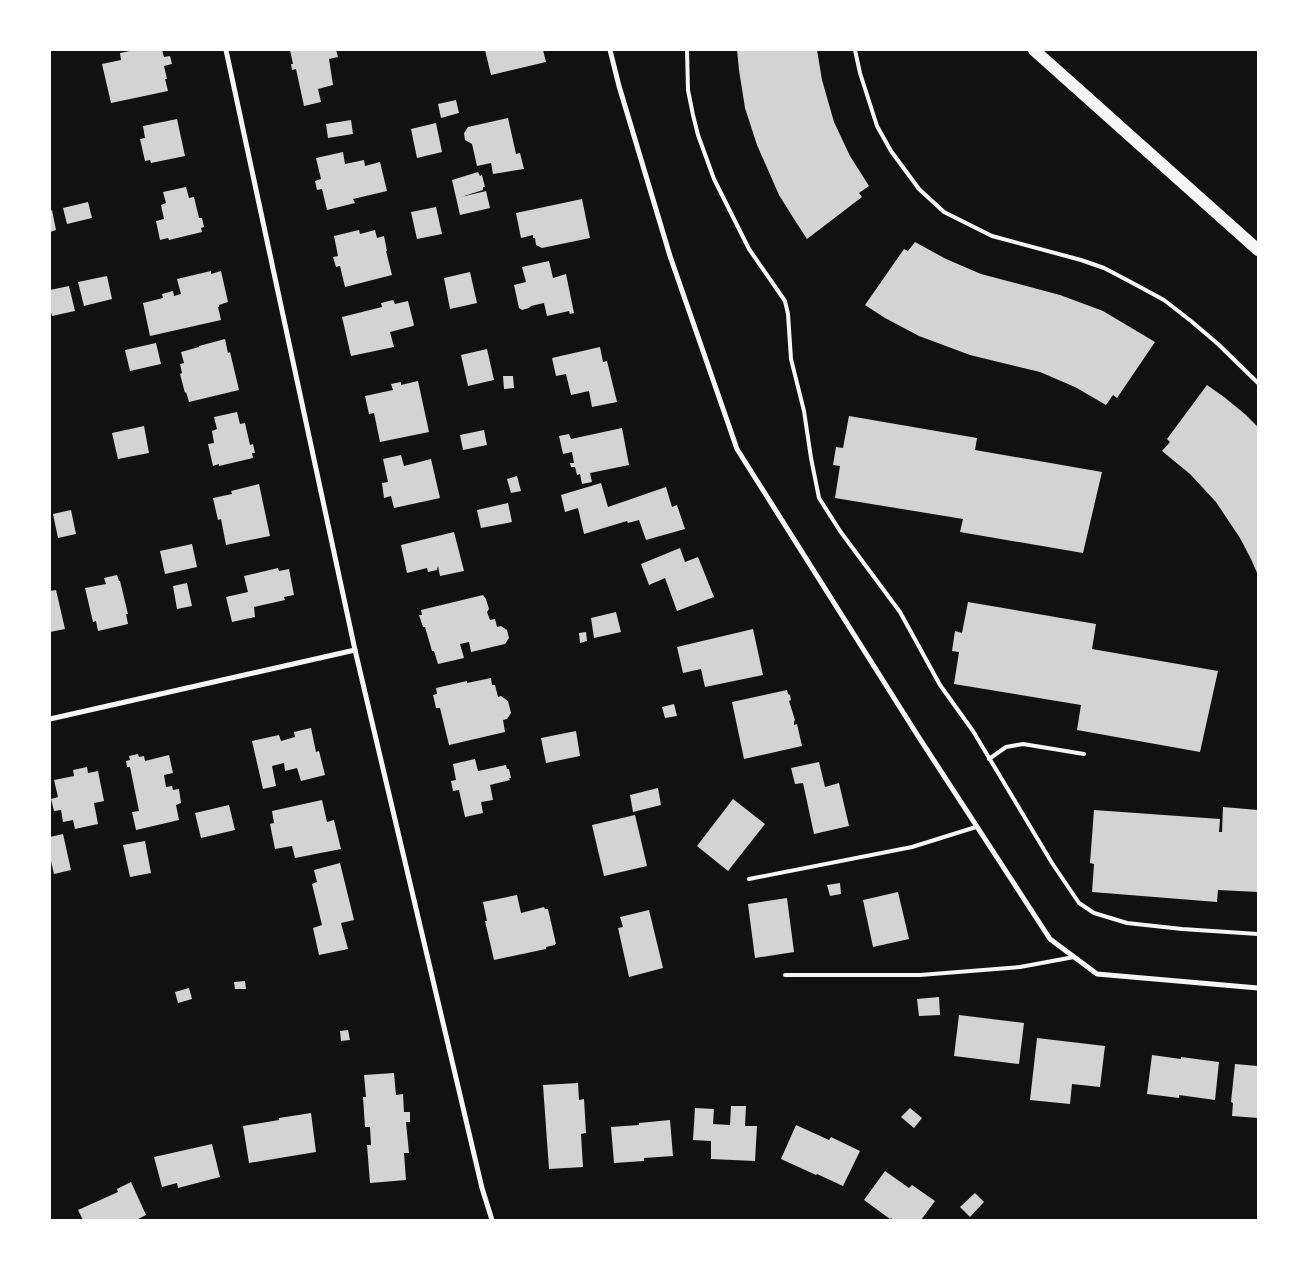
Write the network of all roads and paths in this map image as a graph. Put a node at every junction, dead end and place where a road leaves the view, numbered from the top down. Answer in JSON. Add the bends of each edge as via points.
{"nodes":[{"id":1,"x":226,"y":50,"type":"edge"},
{"id":2,"x":610,"y":50,"type":"edge"},
{"id":3,"x":687,"y":50,"type":"edge"},
{"id":4,"x":855,"y":50,"type":"edge"},
{"id":5,"x":1034,"y":50,"type":"edge"},
{"id":6,"x":1258,"y":250,"type":"edge"},
{"id":7,"x":1258,"y":383,"type":"edge"},
{"id":8,"x":355,"y":650,"type":"junction"},
{"id":9,"x":50,"y":719,"type":"edge"},
{"id":10,"x":1084,"y":754,"type":"dead end"},
{"id":11,"x":989,"y":759,"type":"junction"},
{"id":12,"x":976,"y":827,"type":"junction"},
{"id":13,"x":749,"y":879,"type":"dead end"},
{"id":14,"x":1258,"y":934,"type":"edge"},
{"id":15,"x":1074,"y":957,"type":"junction"},
{"id":16,"x":785,"y":975,"type":"dead end"},
{"id":17,"x":1258,"y":988,"type":"edge"},
{"id":18,"x":492,"y":1220,"type":"edge"}],
"edges":[{"from":1,"to":8,"type":"street"},
{"from":2,"to":12,"type":"street","via":[[670,256],[736,449]]},
{"from":3,"to":11,"type":"lane","via":[[688,90],[693,114],[714,179],[750,249],[785,301],[791,359],[820,498],[840,531],[900,612],[940,685]]},
{"from":4,"to":7,"type":"lane","via":[[877,126],[891,152],[918,189],[944,212],[992,236],[1104,268],[1164,300],[1218,344]]},
{"from":5,"to":6,"type":"main road"},
{"from":8,"to":9,"type":"street"},
{"from":8,"to":18,"type":"street"},
{"from":10,"to":11,"type":"lane","via":[[1023,744],[1006,747]]},
{"from":11,"to":14,"type":"lane","via":[[1052,863],[1079,902],[1094,914],[1182,929]]},
{"from":12,"to":13,"type":"lane","via":[[912,847]]},
{"from":12,"to":15,"type":"street","via":[[1050,939]]},
{"from":15,"to":16,"type":"lane","via":[[1020,967],[920,975]]},
{"from":15,"to":17,"type":"street","via":[[1097,974]]}]}
